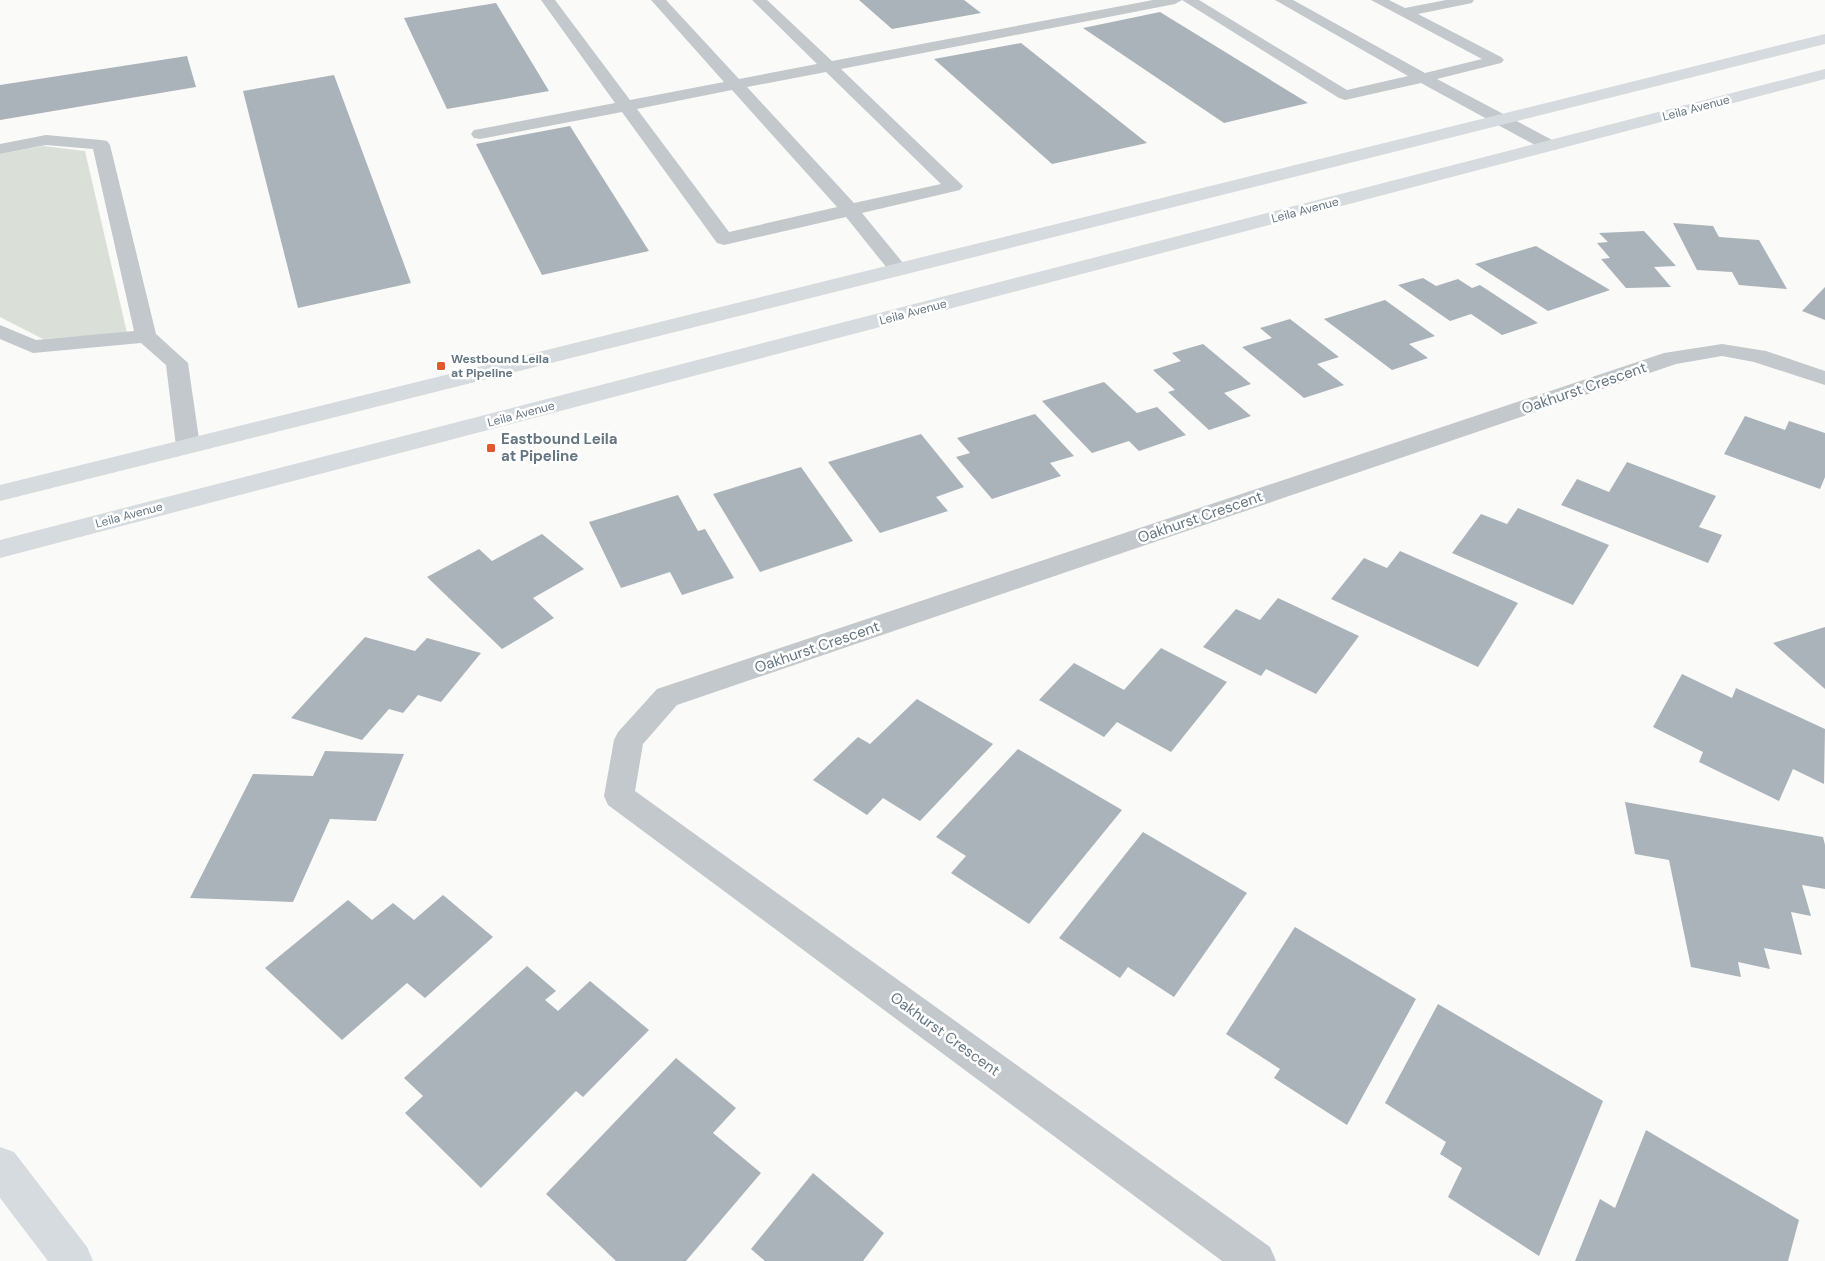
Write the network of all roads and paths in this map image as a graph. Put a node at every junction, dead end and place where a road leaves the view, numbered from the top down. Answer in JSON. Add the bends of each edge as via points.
{"nodes":[{"id":1,"x":548,"y":0,"type":"edge"},
{"id":2,"x":658,"y":0,"type":"edge"},
{"id":3,"x":759,"y":0,"type":"edge"},
{"id":4,"x":1175,"y":0,"type":"edge"},
{"id":5,"x":1189,"y":0,"type":"edge"},
{"id":6,"x":1282,"y":0,"type":"edge"},
{"id":7,"x":1378,"y":0,"type":"edge"},
{"id":8,"x":1466,"y":0,"type":"edge"},
{"id":9,"x":1403,"y":13,"type":"junction"},
{"id":10,"x":1825,"y":39,"type":"edge"},
{"id":11,"x":831,"y":67,"type":"junction"},
{"id":12,"x":1825,"y":74,"type":"edge"},
{"id":13,"x":1423,"y":78,"type":"junction"},
{"id":14,"x":735,"y":86,"type":"junction"},
{"id":15,"x":628,"y":106,"type":"junction"},
{"id":16,"x":1501,"y":118,"type":"junction"},
{"id":17,"x":480,"y":134,"type":"dead end"},
{"id":18,"x":1550,"y":146,"type":"junction"},
{"id":19,"x":0,"y":149,"type":"edge"},
{"id":20,"x":850,"y":210,"type":"junction"},
{"id":21,"x":898,"y":269,"type":"junction"},
{"id":22,"x":0,"y":331,"type":"edge"},
{"id":23,"x":146,"y":336,"type":"junction"},
{"id":24,"x":1825,"y":378,"type":"edge"},
{"id":25,"x":188,"y":446,"type":"junction"},
{"id":26,"x":0,"y":493,"type":"edge"},
{"id":27,"x":0,"y":549,"type":"edge"},
{"id":28,"x":0,"y":1166,"type":"edge"},
{"id":29,"x":73,"y":1261,"type":"edge"},
{"id":30,"x":1256,"y":1261,"type":"edge"}],
"edges":[{"from":1,"to":15,"type":"street"},
{"from":2,"to":14,"type":"street"},
{"from":3,"to":11,"type":"street"},
{"from":4,"to":11,"type":"street"},
{"from":5,"to":13,"type":"street","via":[[1345,94]]},
{"from":6,"to":13,"type":"street"},
{"from":7,"to":9,"type":"street"},
{"from":8,"to":9,"type":"street"},
{"from":9,"to":13,"type":"street","via":[[1496,60]]},
{"from":10,"to":16,"type":"street"},
{"from":11,"to":14,"type":"street"},
{"from":11,"to":20,"type":"street","via":[[954,186]]},
{"from":12,"to":18,"type":"street","name":"Leila Avenue"},
{"from":13,"to":16,"type":"street"},
{"from":14,"to":15,"type":"street"},
{"from":14,"to":20,"type":"street"},
{"from":15,"to":17,"type":"street"},
{"from":15,"to":20,"type":"street","via":[[724,239]]},
{"from":16,"to":18,"type":"street"},
{"from":16,"to":21,"type":"street"},
{"from":18,"to":27,"type":"street","name":"Leila Avenue"},
{"from":19,"to":23,"type":"street","via":[[46,140],[101,145]]},
{"from":20,"to":21,"type":"street"},
{"from":21,"to":25,"type":"street"},
{"from":22,"to":23,"type":"street","via":[[33,348]]},
{"from":23,"to":25,"type":"street","via":[[176,363]]},
{"from":24,"to":30,"type":"street","name":"Oakhurst Crescent","via":[[1758,356],[1722,350],[1672,358],[668,697],[629,740],[619,796]]},
{"from":25,"to":26,"type":"street"},
{"from":28,"to":29,"type":"street"}]}
